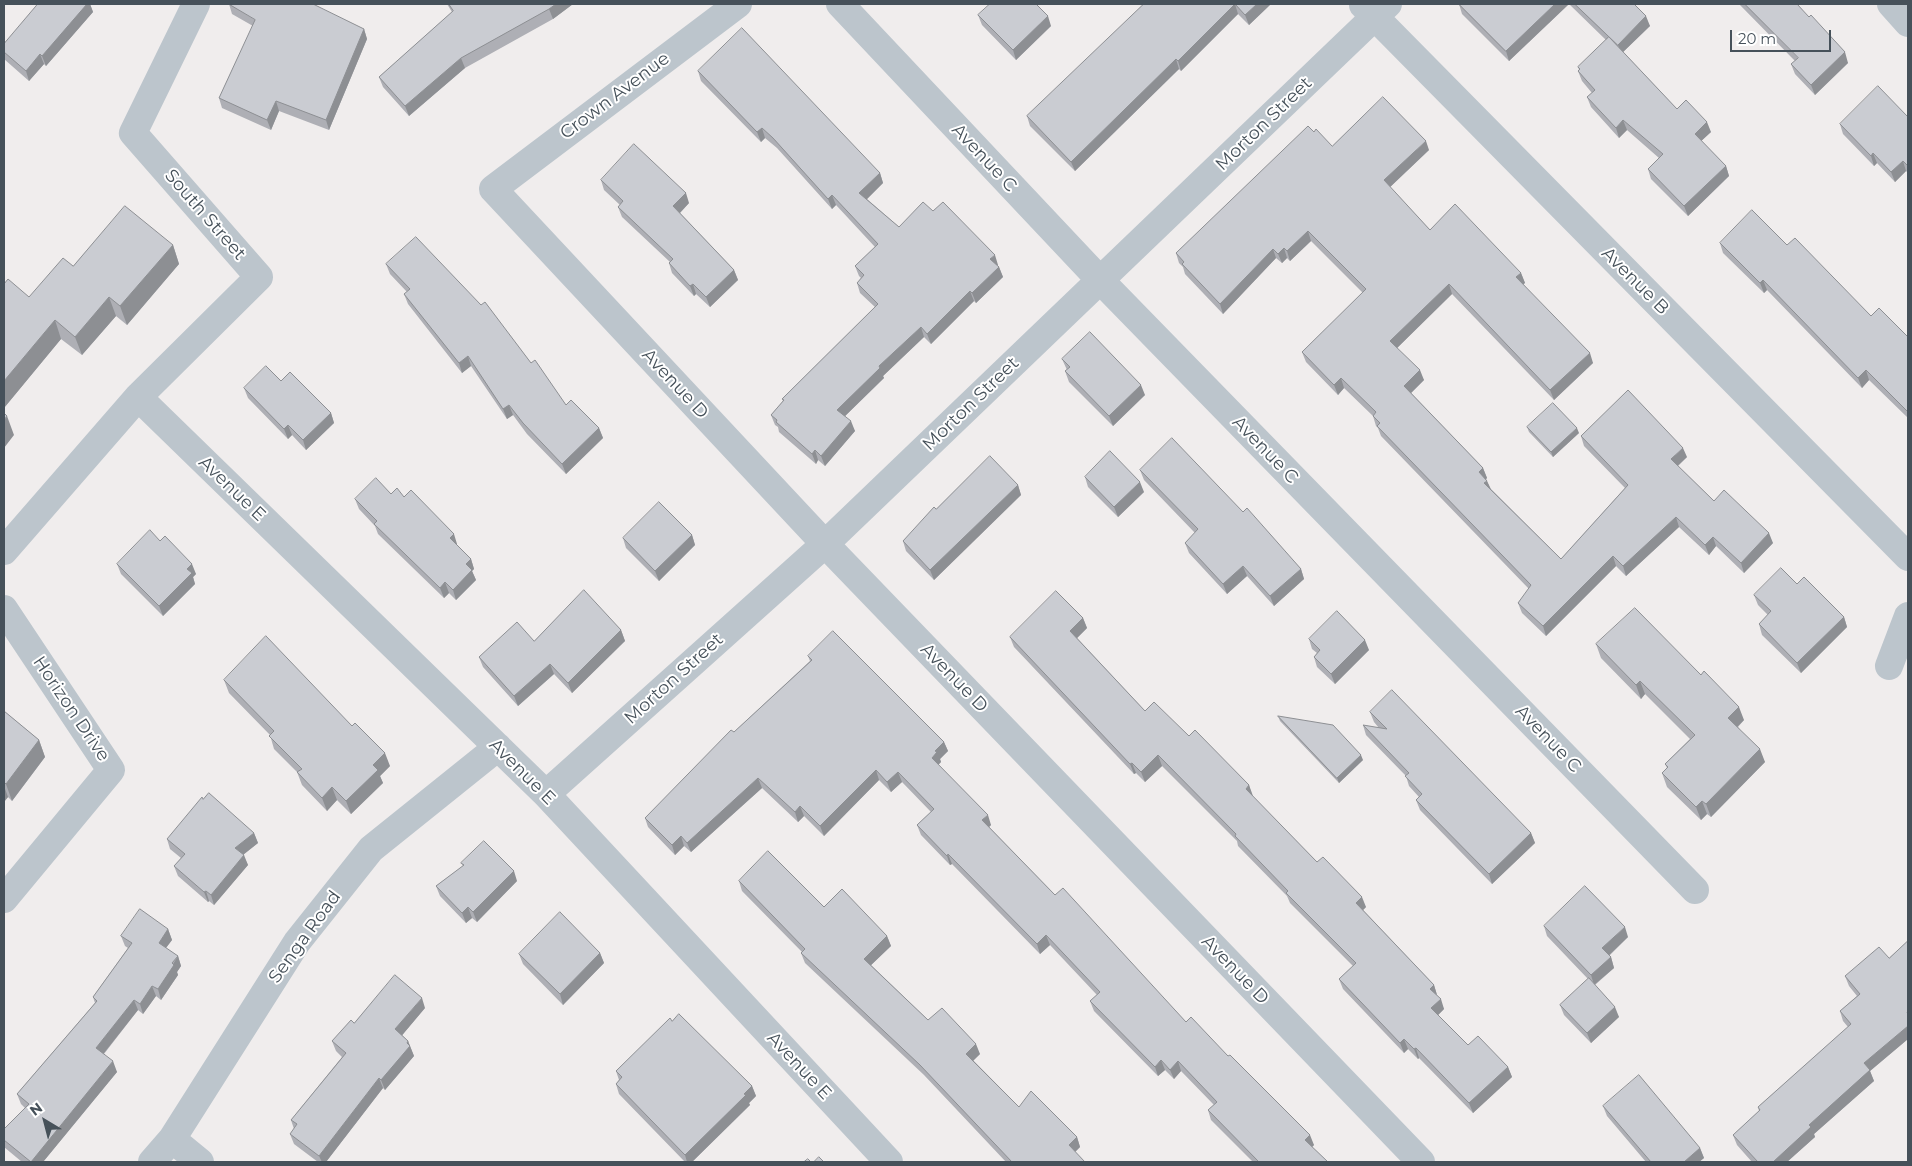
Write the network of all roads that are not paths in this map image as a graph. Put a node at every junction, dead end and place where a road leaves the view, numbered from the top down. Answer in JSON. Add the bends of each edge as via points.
{"nodes":[{"id":1,"x":196,"y":4,"type":"edge"},
{"id":2,"x":738,"y":4,"type":"edge"},
{"id":3,"x":840,"y":4,"type":"edge"},
{"id":4,"x":1891,"y":4,"type":"edge"},
{"id":5,"x":1375,"y":8,"type":"edge"},
{"id":6,"x":1908,"y":23,"type":"edge"},
{"id":7,"x":493,"y":189,"type":"joint"},
{"id":8,"x":1100,"y":280,"type":"junction"},
{"id":9,"x":138,"y":397,"type":"junction"},
{"id":10,"x":825,"y":544,"type":"junction"},
{"id":11,"x":4,"y":551,"type":"edge"},
{"id":12,"x":1908,"y":557,"type":"edge"},
{"id":13,"x":4,"y":609,"type":"edge"},
{"id":14,"x":1908,"y":616,"type":"edge"},
{"id":15,"x":1889,"y":666,"type":"dead end"},
{"id":16,"x":498,"y":747,"type":"junction"},
{"id":17,"x":546,"y":794,"type":"junction"},
{"id":18,"x":1696,"y":890,"type":"dead end"},
{"id":19,"x":4,"y":899,"type":"edge"},
{"id":20,"x":172,"y":1139,"type":"junction"},
{"id":21,"x":152,"y":1162,"type":"edge"},
{"id":22,"x":200,"y":1162,"type":"edge"},
{"id":23,"x":889,"y":1162,"type":"edge"},
{"id":24,"x":1421,"y":1162,"type":"edge"}],
"edges":[{"from":1,"to":9,"type":"street","name":"South Street","via":[[133,133],[259,277]]},
{"from":2,"to":7,"type":"street","name":"Crown Avenue"},
{"from":3,"to":8,"type":"street","name":"Avenue C"},
{"from":4,"to":6,"type":"street"},
{"from":5,"to":8,"type":"street","name":"Morton Street"},
{"from":5,"to":12,"type":"street","name":"Avenue B"},
{"from":7,"to":10,"type":"street","name":"Avenue D"},
{"from":8,"to":10,"type":"street","name":"Morton Street"},
{"from":8,"to":18,"type":"street","name":"Avenue C"},
{"from":9,"to":11,"type":"street"},
{"from":9,"to":16,"type":"street","name":"Avenue E"},
{"from":10,"to":17,"type":"street","name":"Morton Street"},
{"from":10,"to":24,"type":"street","name":"Avenue D"},
{"from":13,"to":19,"type":"street","name":"Horizon Drive","via":[[111,770]]},
{"from":14,"to":15,"type":"street"},
{"from":16,"to":17,"type":"street","name":"Avenue E"},
{"from":16,"to":20,"type":"street","name":"Senga Road","via":[[371,849],[298,942]]},
{"from":17,"to":23,"type":"street","name":"Avenue E"},
{"from":20,"to":21,"type":"street","name":"Senga Road"},
{"from":20,"to":22,"type":"street"}]}
